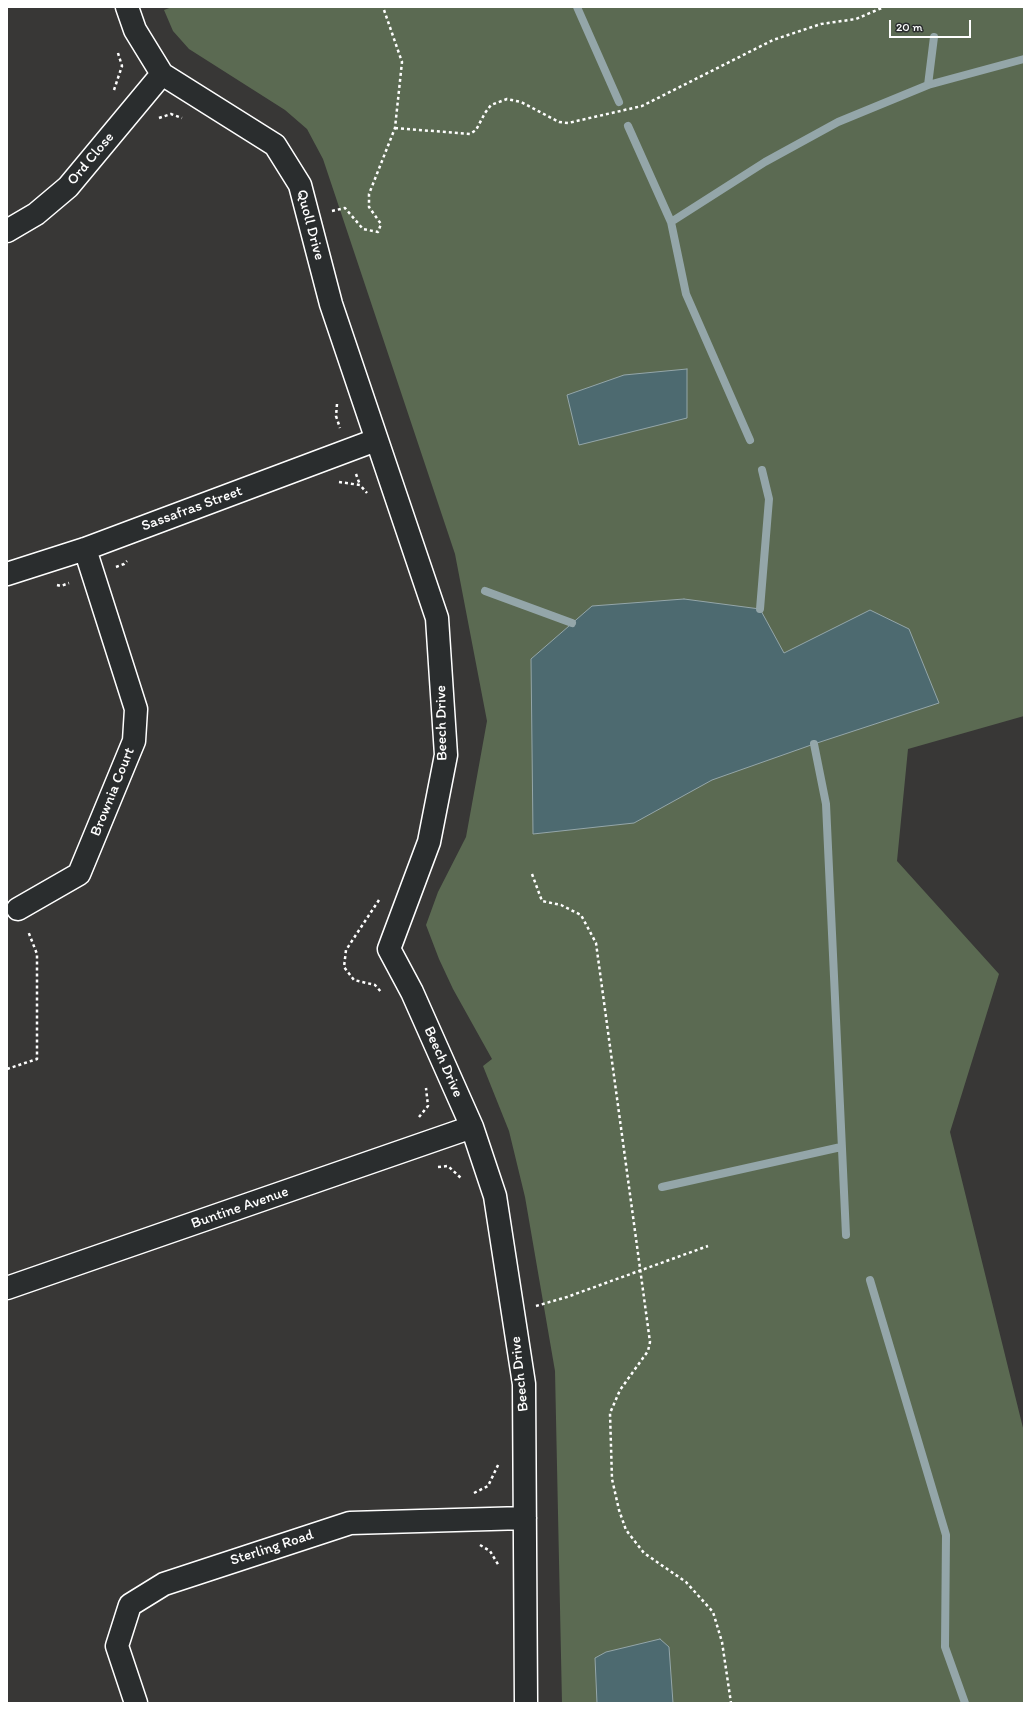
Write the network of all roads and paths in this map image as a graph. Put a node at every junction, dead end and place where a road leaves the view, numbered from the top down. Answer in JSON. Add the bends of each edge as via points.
{"nodes":[{"id":1,"x":127,"y":7,"type":"edge"},
{"id":2,"x":383,"y":7,"type":"edge"},
{"id":3,"x":884,"y":7,"type":"edge"},
{"id":4,"x":118,"y":52,"type":"dead end"},
{"id":5,"x":162,"y":74,"type":"junction"},
{"id":6,"x":134,"y":108,"type":"junction"},
{"id":7,"x":184,"y":119,"type":"dead end"},
{"id":8,"x":395,"y":128,"type":"junction"},
{"id":9,"x":308,"y":216,"type":"junction"},
{"id":10,"x":7,"y":231,"type":"edge"},
{"id":11,"x":337,"y":402,"type":"dead end"},
{"id":12,"x":376,"y":440,"type":"junction"},
{"id":13,"x":348,"y":451,"type":"junction"},
{"id":14,"x":333,"y":483,"type":"dead end"},
{"id":15,"x":360,"y":485,"type":"junction"},
{"id":16,"x":370,"y":496,"type":"dead end"},
{"id":17,"x":85,"y":549,"type":"junction"},
{"id":18,"x":130,"y":559,"type":"dead end"},
{"id":19,"x":7,"y":574,"type":"edge"},
{"id":20,"x":93,"y":575,"type":"junction"},
{"id":21,"x":54,"y":585,"type":"dead end"},
{"id":22,"x":532,"y":874,"type":"dead end"},
{"id":23,"x":379,"y":899,"type":"dead end"},
{"id":24,"x":18,"y":909,"type":"joint"},
{"id":25,"x":383,"y":994,"type":"dead end"},
{"id":26,"x":7,"y":1069,"type":"edge"},
{"id":27,"x":425,"y":1085,"type":"dead end"},
{"id":28,"x":472,"y":1127,"type":"junction"},
{"id":29,"x":420,"y":1145,"type":"junction"},
{"id":30,"x":463,"y":1180,"type":"dead end"},
{"id":31,"x":708,"y":1246,"type":"dead end"},
{"id":32,"x":640,"y":1271,"type":"junction"},
{"id":33,"x":7,"y":1288,"type":"edge"},
{"id":34,"x":513,"y":1312,"type":"junction"},
{"id":35,"x":525,"y":1518,"type":"junction"},
{"id":36,"x":136,"y":1703,"type":"edge"},
{"id":37,"x":526,"y":1703,"type":"edge"},
{"id":38,"x":731,"y":1703,"type":"edge"}],
"edges":[{"from":1,"to":5,"type":"street","name":"Quoll Drive","via":[[135,30]]},
{"from":2,"to":8,"type":"path","via":[[402,62]]},
{"from":3,"to":8,"type":"path","via":[[856,19],[821,24],[773,40],[642,106],[568,123],[559,122],[521,102],[507,99],[491,105],[476,130],[470,134]]},
{"from":4,"to":6,"type":"path","via":[[122,66],[114,91]]},
{"from":5,"to":6,"type":"street","name":"Ord Close"},
{"from":5,"to":9,"type":"street","name":"Quoll Drive","via":[[275,145],[300,185]]},
{"from":6,"to":7,"type":"path","via":[[150,120],[171,114]]},
{"from":6,"to":10,"type":"street","name":"Ord Close","via":[[68,187],[36,214]]},
{"from":8,"to":9,"type":"path","via":[[369,194],[369,207],[381,224],[378,232],[363,229],[345,208]]},
{"from":9,"to":12,"type":"street","name":"Quoll Drive","via":[[331,304]]},
{"from":11,"to":13,"type":"path","via":[[336,416]]},
{"from":12,"to":13,"type":"street","name":"Sassafras Street"},
{"from":12,"to":28,"type":"street","name":"Beech Drive","via":[[437,618],[446,755],[429,842],[389,949],[412,992]]},
{"from":13,"to":15,"type":"path"},
{"from":13,"to":17,"type":"street","name":"Sassafras Street"},
{"from":14,"to":15,"type":"path"},
{"from":15,"to":16,"type":"path"},
{"from":17,"to":19,"type":"street","name":"Sassafras Street"},
{"from":17,"to":20,"type":"street","name":"Brownia Court"},
{"from":18,"to":20,"type":"path","via":[[124,564]]},
{"from":20,"to":21,"type":"path","via":[[61,586]]},
{"from":20,"to":24,"type":"street","name":"Brownia Court","via":[[136,709],[134,741],[79,874]]},
{"from":22,"to":32,"type":"path","via":[[542,901],[561,905],[581,915],[596,943]]},
{"from":23,"to":25,"type":"path","via":[[346,950],[344,967],[354,980],[375,985]]},
{"from":24,"to":26,"type":"path","via":[[37,954],[36,1059]]},
{"from":27,"to":29,"type":"path","via":[[428,1106],[412,1125]]},
{"from":28,"to":29,"type":"street","name":"Buntine Avenue"},
{"from":28,"to":34,"type":"street","name":"Beech Drive","via":[[495,1196]]},
{"from":29,"to":30,"type":"path","via":[[428,1168],[448,1166]]},
{"from":29,"to":33,"type":"street","name":"Buntine Avenue"},
{"from":31,"to":32,"type":"path"},
{"from":32,"to":34,"type":"path","via":[[568,1297]]},
{"from":32,"to":38,"type":"path","via":[[650,1342],[648,1351],[620,1390],[610,1413],[612,1479],[626,1530],[644,1553],[686,1582],[713,1612],[722,1642]]},
{"from":34,"to":35,"type":"street","name":"Beech Drive","via":[[524,1384]]},
{"from":35,"to":36,"type":"street","name":"Sterling Road","via":[[350,1523],[164,1584],[130,1605],[117,1646]]},
{"from":35,"to":37,"type":"street","name":"Beech Drive"}]}
